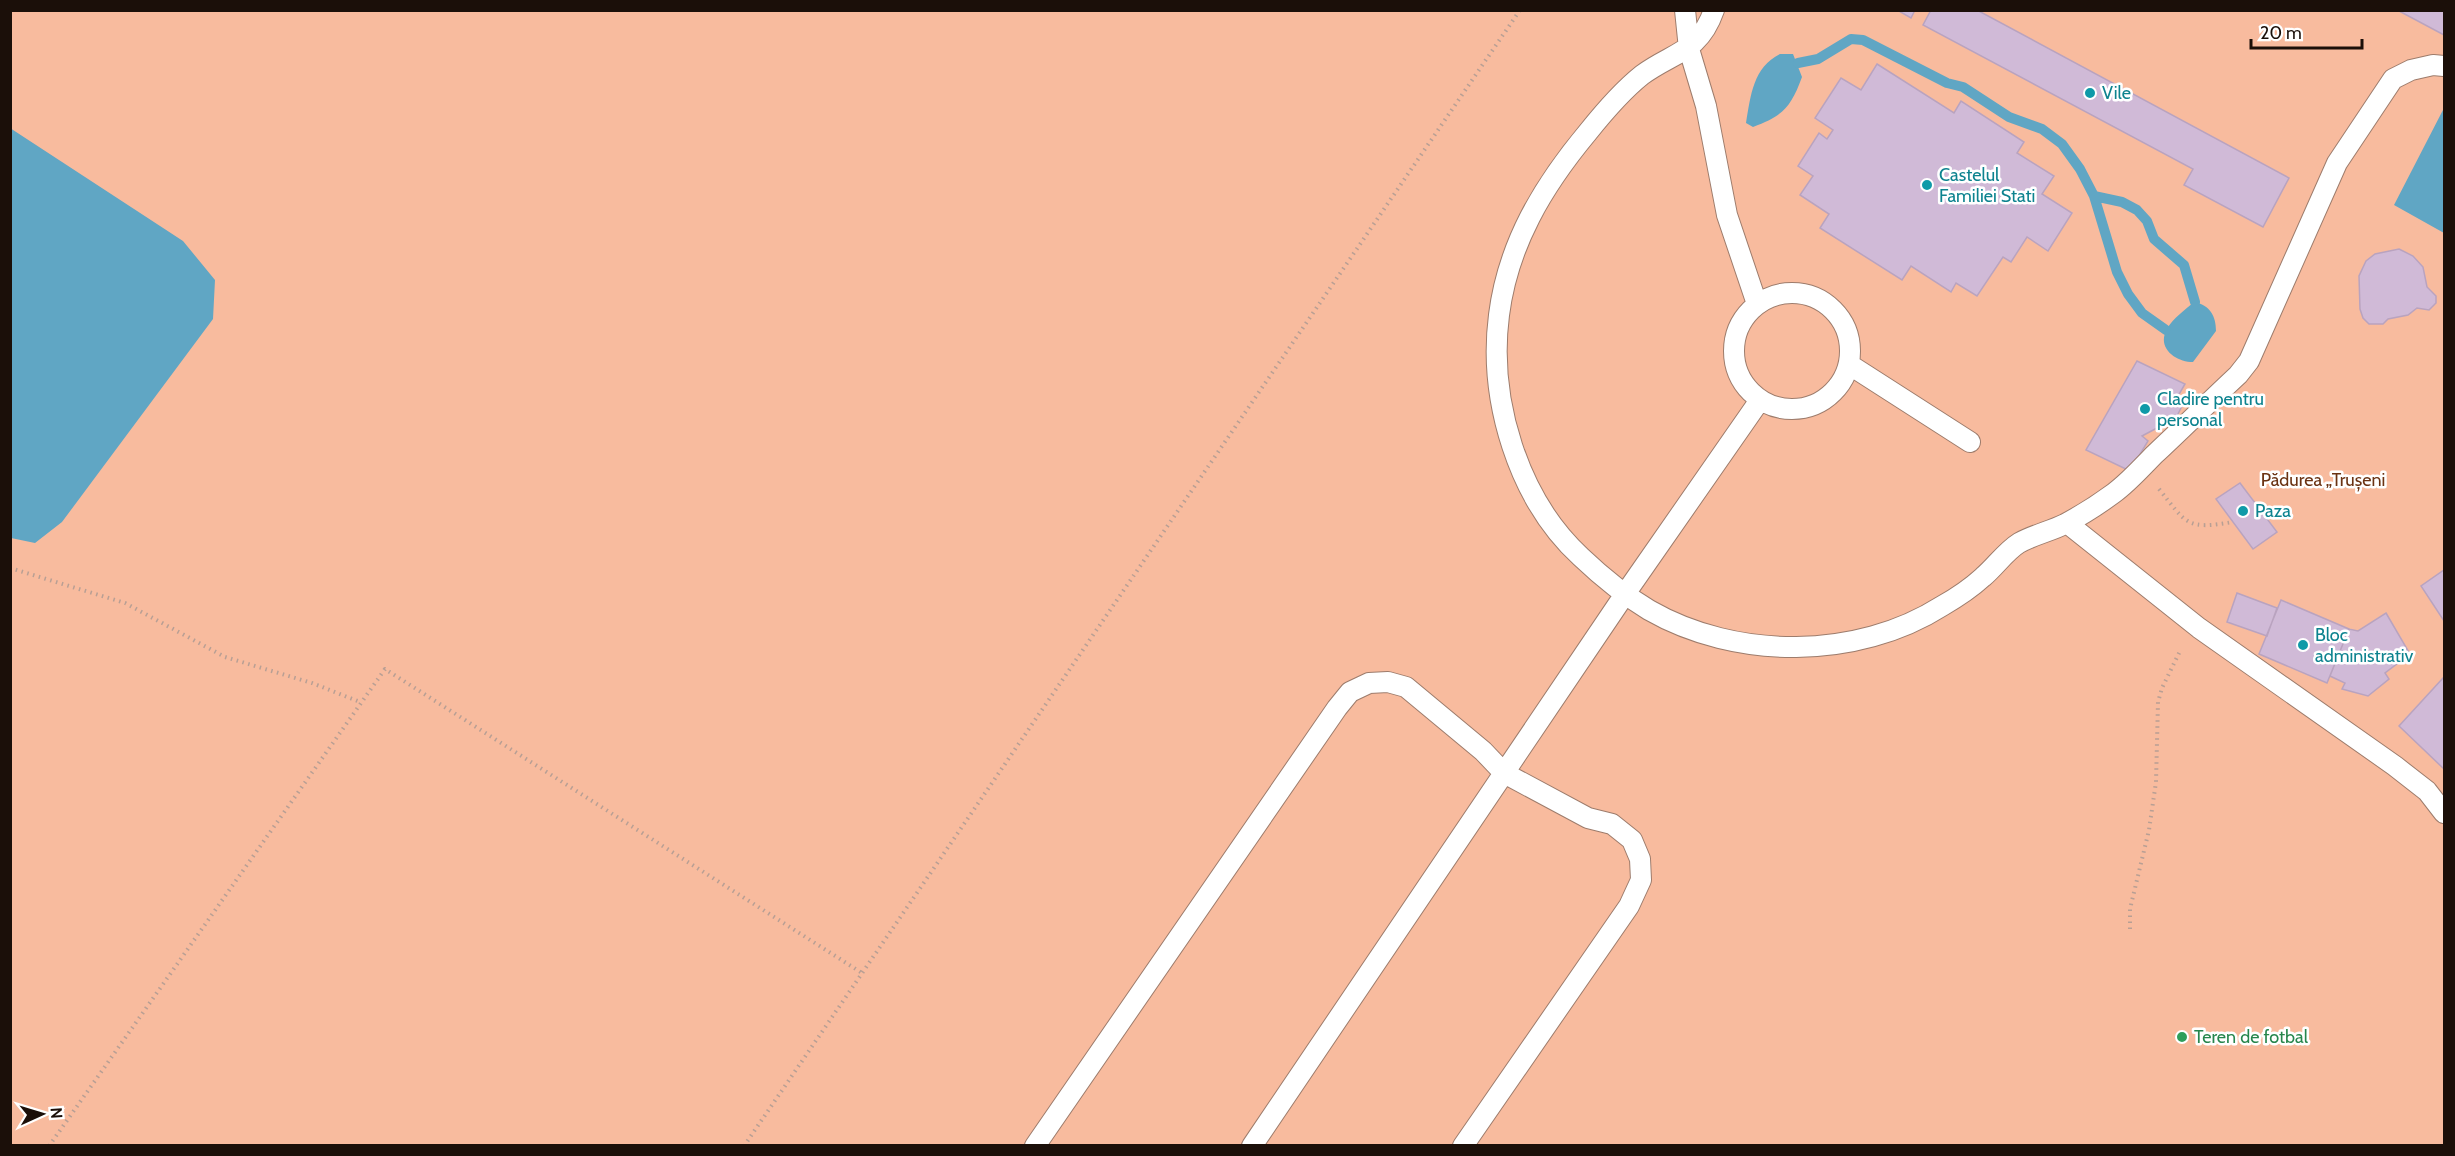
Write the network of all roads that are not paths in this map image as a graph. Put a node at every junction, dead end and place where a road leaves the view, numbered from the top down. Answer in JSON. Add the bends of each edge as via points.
{"nodes":[{"id":1,"x":1685,"y":10,"type":"edge"},
{"id":2,"x":1714,"y":10,"type":"edge"},
{"id":3,"x":1689,"y":49,"type":"junction"},
{"id":4,"x":2445,"y":66,"type":"edge"},
{"id":5,"x":1757,"y":304,"type":"junction"},
{"id":6,"x":1850,"y":364,"type":"junction"},
{"id":7,"x":1760,"y":400,"type":"junction"},
{"id":8,"x":1970,"y":442,"type":"dead end"},
{"id":9,"x":2067,"y":523,"type":"junction"},
{"id":10,"x":1625,"y":594,"type":"junction"},
{"id":11,"x":1503,"y":774,"type":"junction"},
{"id":12,"x":2445,"y":813,"type":"edge"},
{"id":13,"x":1035,"y":1146,"type":"edge"},
{"id":14,"x":1252,"y":1146,"type":"edge"},
{"id":15,"x":1463,"y":1146,"type":"edge"}],
"edges":[{"from":1,"to":3,"type":"lane"},
{"from":2,"to":3,"type":"lane","via":[[1709,24]]},
{"from":3,"to":5,"type":"lane","via":[[1706,106],[1727,215]]},
{"from":3,"to":10,"type":"lane","via":[[1643,75],[1605,111],[1552,177],[1523,229],[1509,267],[1499,316],[1497,367],[1504,417],[1519,464],[1542,509],[1572,549]]},
{"from":4,"to":9,"type":"lane","via":[[2411,70],[2393,79],[2337,163],[2249,361],[2238,375],[2116,492]]},
{"from":5,"to":6,"type":"lane","via":[[1776,295],[1796,292],[1816,297],[1833,308],[1845,324],[1851,344]]},
{"from":5,"to":7,"type":"lane","via":[[1744,317],[1736,334],[1734,352],[1737,371]]},
{"from":6,"to":7,"type":"lane","via":[[1830,396],[1814,406],[1777,408]]},
{"from":6,"to":8,"type":"lane"},
{"from":7,"to":10,"type":"lane"},
{"from":9,"to":10,"type":"lane","via":[[2017,544],[1981,579],[1940,608],[1895,629],[1846,642],[1796,648],[1746,644],[1697,632]]},
{"from":9,"to":12,"type":"lane","via":[[2199,628],[2395,766],[2427,791]]},
{"from":10,"to":11,"type":"lane"},
{"from":11,"to":13,"type":"lane","via":[[1483,751],[1406,687],[1370,683],[1350,692]]},
{"from":11,"to":14,"type":"lane"},
{"from":11,"to":15,"type":"lane","via":[[1588,818],[1612,824],[1632,840],[1640,859],[1641,879],[1629,906]]}]}
